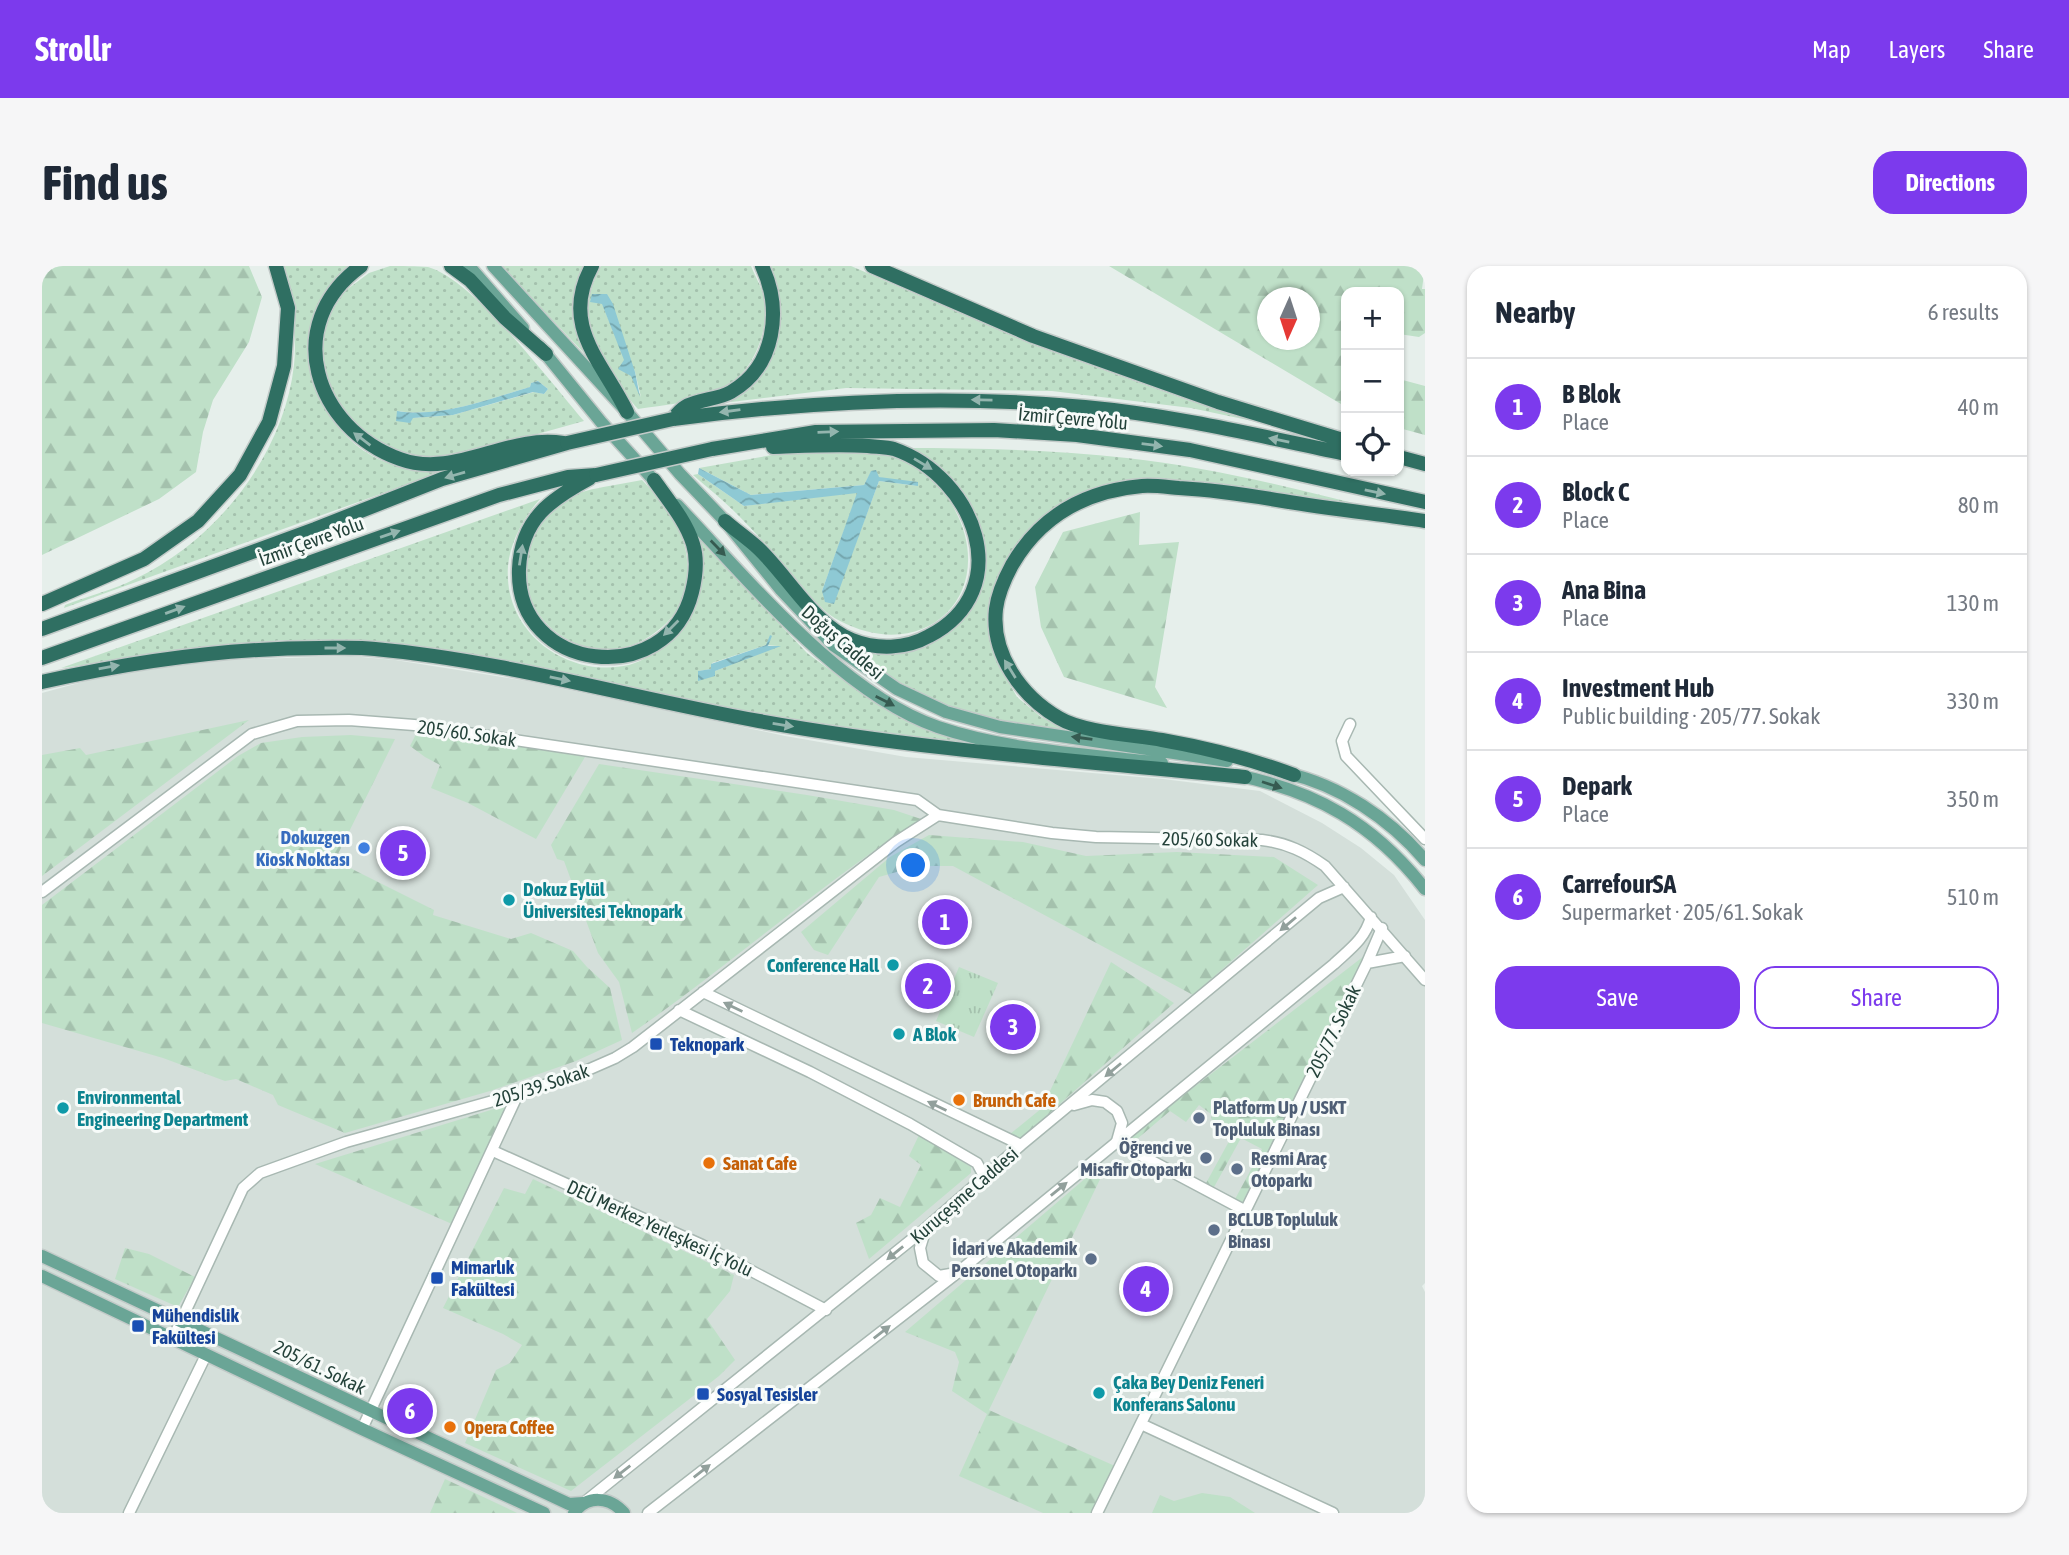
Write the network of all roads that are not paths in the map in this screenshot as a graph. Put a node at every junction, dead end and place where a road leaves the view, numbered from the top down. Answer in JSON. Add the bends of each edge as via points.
{"nodes":[{"id":1,"x":276,"y":266,"type":"edge"},
{"id":2,"x":361,"y":266,"type":"edge"},
{"id":3,"x":451,"y":266,"type":"edge"},
{"id":4,"x":469,"y":266,"type":"edge"},
{"id":5,"x":493,"y":266,"type":"edge"},
{"id":6,"x":592,"y":266,"type":"edge"},
{"id":7,"x":762,"y":266,"type":"edge"},
{"id":8,"x":872,"y":266,"type":"edge"},
{"id":9,"x":546,"y":354,"type":"junction"},
{"id":10,"x":627,"y":412,"type":"junction"},
{"id":11,"x":673,"y":419,"type":"junction"},
{"id":12,"x":1341,"y":439,"type":"edge"},
{"id":13,"x":567,"y":443,"type":"junction"},
{"id":14,"x":712,"y":449,"type":"junction"},
{"id":15,"x":1341,"y":453,"type":"edge"},
{"id":16,"x":1404,"y":458,"type":"edge"},
{"id":17,"x":1425,"y":464,"type":"edge"},
{"id":18,"x":1404,"y":466,"type":"edge"},
{"id":19,"x":1425,"y":470,"type":"edge"},
{"id":20,"x":596,"y":475,"type":"junction"},
{"id":21,"x":654,"y":480,"type":"junction"},
{"id":22,"x":1425,"y":502,"type":"edge"},
{"id":23,"x":1425,"y":520,"type":"edge"},
{"id":24,"x":724,"y":521,"type":"junction"},
{"id":25,"x":42,"y":604,"type":"edge"},
{"id":26,"x":42,"y":629,"type":"edge"},
{"id":27,"x":42,"y":658,"type":"edge"},
{"id":28,"x":42,"y":682,"type":"edge"},
{"id":29,"x":1350,"y":724,"type":"dead end"},
{"id":30,"x":1294,"y":775,"type":"junction"},
{"id":31,"x":1245,"y":777,"type":"junction"},
{"id":32,"x":937,"y":815,"type":"junction"},
{"id":33,"x":1425,"y":839,"type":"edge"},
{"id":34,"x":1425,"y":860,"type":"edge"},
{"id":35,"x":1344,"y":887,"type":"junction"},
{"id":36,"x":1425,"y":889,"type":"edge"},
{"id":37,"x":42,"y":892,"type":"edge"},
{"id":38,"x":1371,"y":917,"type":"junction"},
{"id":39,"x":1382,"y":928,"type":"junction"},
{"id":40,"x":1405,"y":956,"type":"junction"},
{"id":41,"x":1367,"y":964,"type":"junction"},
{"id":42,"x":1425,"y":980,"type":"edge"},
{"id":43,"x":703,"y":992,"type":"junction"},
{"id":44,"x":679,"y":1010,"type":"junction"},
{"id":45,"x":518,"y":1094,"type":"junction"},
{"id":46,"x":1068,"y":1107,"type":"junction"},
{"id":47,"x":1116,"y":1142,"type":"junction"},
{"id":48,"x":1021,"y":1145,"type":"junction"},
{"id":49,"x":493,"y":1151,"type":"junction"},
{"id":50,"x":985,"y":1178,"type":"junction"},
{"id":51,"x":1244,"y":1210,"type":"junction"},
{"id":52,"x":926,"y":1228,"type":"junction"},
{"id":53,"x":42,"y":1256,"type":"edge"},
{"id":54,"x":957,"y":1273,"type":"junction"},
{"id":55,"x":42,"y":1276,"type":"edge"},
{"id":56,"x":826,"y":1310,"type":"junction"},
{"id":57,"x":181,"y":1322,"type":"junction"},
{"id":58,"x":173,"y":1338,"type":"junction"},
{"id":59,"x":206,"y":1355,"type":"junction"},
{"id":60,"x":370,"y":1412,"type":"junction"},
{"id":61,"x":1140,"y":1424,"type":"junction"},
{"id":62,"x":362,"y":1429,"type":"junction"},
{"id":63,"x":578,"y":1508,"type":"edge"},
{"id":64,"x":129,"y":1513,"type":"edge"},
{"id":65,"x":544,"y":1513,"type":"edge"},
{"id":66,"x":624,"y":1513,"type":"edge"},
{"id":67,"x":648,"y":1513,"type":"edge"},
{"id":68,"x":1097,"y":1513,"type":"edge"},
{"id":69,"x":1333,"y":1513,"type":"edge"}],
"edges":[{"from":1,"to":25,"type":"highway","via":[[288,308],[284,366],[269,422],[240,475],[198,521],[144,559]]},
{"from":13,"to":2,"type":"highway","one_way":true,"via":[[543,440],[430,466],[401,460],[350,430],[323,388],[316,340],[319,317],[332,292]]},
{"from":3,"to":9,"type":"highway"},
{"from":4,"to":9,"type":"main road","name":"Doğuş Caddesi"},
{"from":5,"to":10,"type":"main road","name":"Doğuş Caddesi"},
{"from":6,"to":10,"type":"highway","via":[[581,295],[586,342]]},
{"from":7,"to":11,"type":"highway","via":[[774,307],[772,336],[764,355],[752,374],[732,391],[684,407]]},
{"from":8,"to":12,"type":"highway","via":[[1033,336],[1217,402]]},
{"from":9,"to":21,"type":"main road","name":"Doğuş Caddesi"},
{"from":10,"to":24,"type":"main road","name":"Doğuş Caddesi"},
{"from":11,"to":13,"type":"highway","bridge":true},
{"from":15,"to":11,"type":"highway","name":"İzmir Çevre Yolu","one_way":true,"via":[[1199,424],[1088,407],[1007,401],[839,402]]},
{"from":13,"to":26,"type":"highway","name":"İzmir Çevre Yolu","one_way":true,"via":[[442,479]]},
{"from":14,"to":20,"type":"highway","bridge":true},
{"from":14,"to":22,"type":"highway","name":"İzmir Çevre Yolu","one_way":true,"via":[[816,432],[1063,434],[1189,450]]},
{"from":14,"to":24,"type":"highway","one_way":true,"via":[[893,448],[928,466],[952,488],[973,528],[978,572],[966,605],[938,632],[897,647],[871,645],[850,640],[830,627],[759,548]]},
{"from":16,"to":17,"type":"highway"},
{"from":18,"to":19,"type":"highway"},
{"from":21,"to":20,"type":"highway","one_way":true,"via":[[693,543],[691,597],[682,617],[651,645],[632,654],[597,658],[564,648],[543,631],[527,609],[519,574],[522,544],[538,514],[551,501]]},
{"from":27,"to":20,"type":"highway","name":"İzmir Çevre Yolu","one_way":true,"via":[[499,495],[568,477]]},
{"from":21,"to":31,"type":"main road","name":"Doğuş Caddesi","one_way":true,"via":[[799,633],[873,695],[935,726],[991,742]]},
{"from":30,"to":23,"type":"highway","one_way":true,"via":[[1256,760],[1083,726],[1055,716],[1012,674],[1002,656],[996,608],[1003,581],[1042,524],[1065,508],[1094,495],[1143,486],[1222,491]]},
{"from":30,"to":24,"type":"main road","name":"Doğuş Caddesi","one_way":true,"via":[[1196,755],[1000,727],[946,712],[897,689],[833,645]]},
{"from":28,"to":31,"type":"highway","one_way":true,"via":[[182,655],[292,648],[373,649],[453,659],[873,740]]},
{"from":29,"to":33,"type":"street","via":[[1342,741],[1346,756]]},
{"from":30,"to":34,"type":"main road","name":"Doğuş Caddesi","via":[[1335,790],[1369,810]]},
{"from":31,"to":36,"type":"main road","name":"Doğuş Caddesi","one_way":true,"via":[[1341,811],[1373,833]]},
{"from":32,"to":35,"type":"street","name":"205/60 Sokak","via":[[1096,837],[1282,842],[1306,852]]},
{"from":32,"to":37,"type":"street","name":"205/60. Sokak","via":[[918,800],[414,725],[297,720],[252,734]]},
{"from":32,"to":43,"type":"street","name":"205/39. Sokak"},
{"from":35,"to":38,"type":"street","name":"205/60 Sokak"},
{"from":35,"to":46,"type":"street","name":"Kuruçeşme Caddesi","one_way":true,"via":[[1319,898]]},
{"from":38,"to":39,"type":"street","name":"205/60 Sokak"},
{"from":38,"to":47,"type":"street","via":[[1360,940]]},
{"from":39,"to":40,"type":"street","name":"205/60 Sokak"},
{"from":39,"to":41,"type":"street","name":"205/77. Sokak"},
{"from":40,"to":41,"type":"street"},
{"from":40,"to":42,"type":"street","name":"205/60 Sokak"},
{"from":41,"to":51,"type":"street","name":"205/77. Sokak"},
{"from":43,"to":44,"type":"street","name":"205/39. Sokak"},
{"from":48,"to":43,"type":"street","one_way":true},
{"from":44,"to":45,"type":"street","name":"205/39. Sokak","via":[[615,1058]]},
{"from":44,"to":50,"type":"street","via":[[910,1124],[977,1163]]},
{"from":45,"to":49,"type":"street"},
{"from":45,"to":57,"type":"street","name":"205/39. Sokak","via":[[346,1142],[253,1177],[243,1188]]},
{"from":46,"to":47,"type":"street","via":[[1105,1101],[1122,1123]]},
{"from":46,"to":48,"type":"street","name":"Kuruçeşme Caddesi"},
{"from":47,"to":51,"type":"street"},
{"from":54,"to":47,"type":"street","one_way":true},
{"from":48,"to":50,"type":"street","name":"Kuruçeşme Caddesi"},
{"from":49,"to":56,"type":"street","name":"DEÜ Merkez Yerleşkesi İç Yolu","via":[[702,1245]]},
{"from":49,"to":60,"type":"street"},
{"from":50,"to":52,"type":"street","name":"Kuruçeşme Caddesi"},
{"from":51,"to":61,"type":"street","name":"205/77. Sokak"},
{"from":52,"to":54,"type":"street","via":[[920,1248],[923,1264],[939,1276]]},
{"from":52,"to":56,"type":"street","name":"Kuruçeşme Caddesi","one_way":true},
{"from":53,"to":57,"type":"main road","name":"205/61. Sokak"},
{"from":67,"to":54,"type":"street","one_way":true},
{"from":55,"to":58,"type":"main road","name":"205/61. Sokak"},
{"from":56,"to":63,"type":"street","name":"Kuruçeşme Caddesi","one_way":true},
{"from":57,"to":58,"type":"street","name":"205/39. Sokak"},
{"from":57,"to":60,"type":"main road","name":"205/61. Sokak"},
{"from":58,"to":59,"type":"main road","name":"205/61. Sokak"},
{"from":59,"to":62,"type":"main road","name":"205/61. Sokak"},
{"from":59,"to":64,"type":"street"},
{"from":60,"to":62,"type":"street"},
{"from":60,"to":63,"type":"main road","name":"205/61. Sokak"},
{"from":61,"to":68,"type":"street","name":"205/77. Sokak"},
{"from":61,"to":69,"type":"street"},
{"from":62,"to":65,"type":"main road","name":"205/61. Sokak"},
{"from":63,"to":66,"type":"main road","name":"205/61. Sokak","via":[[600,1499]]}]}
